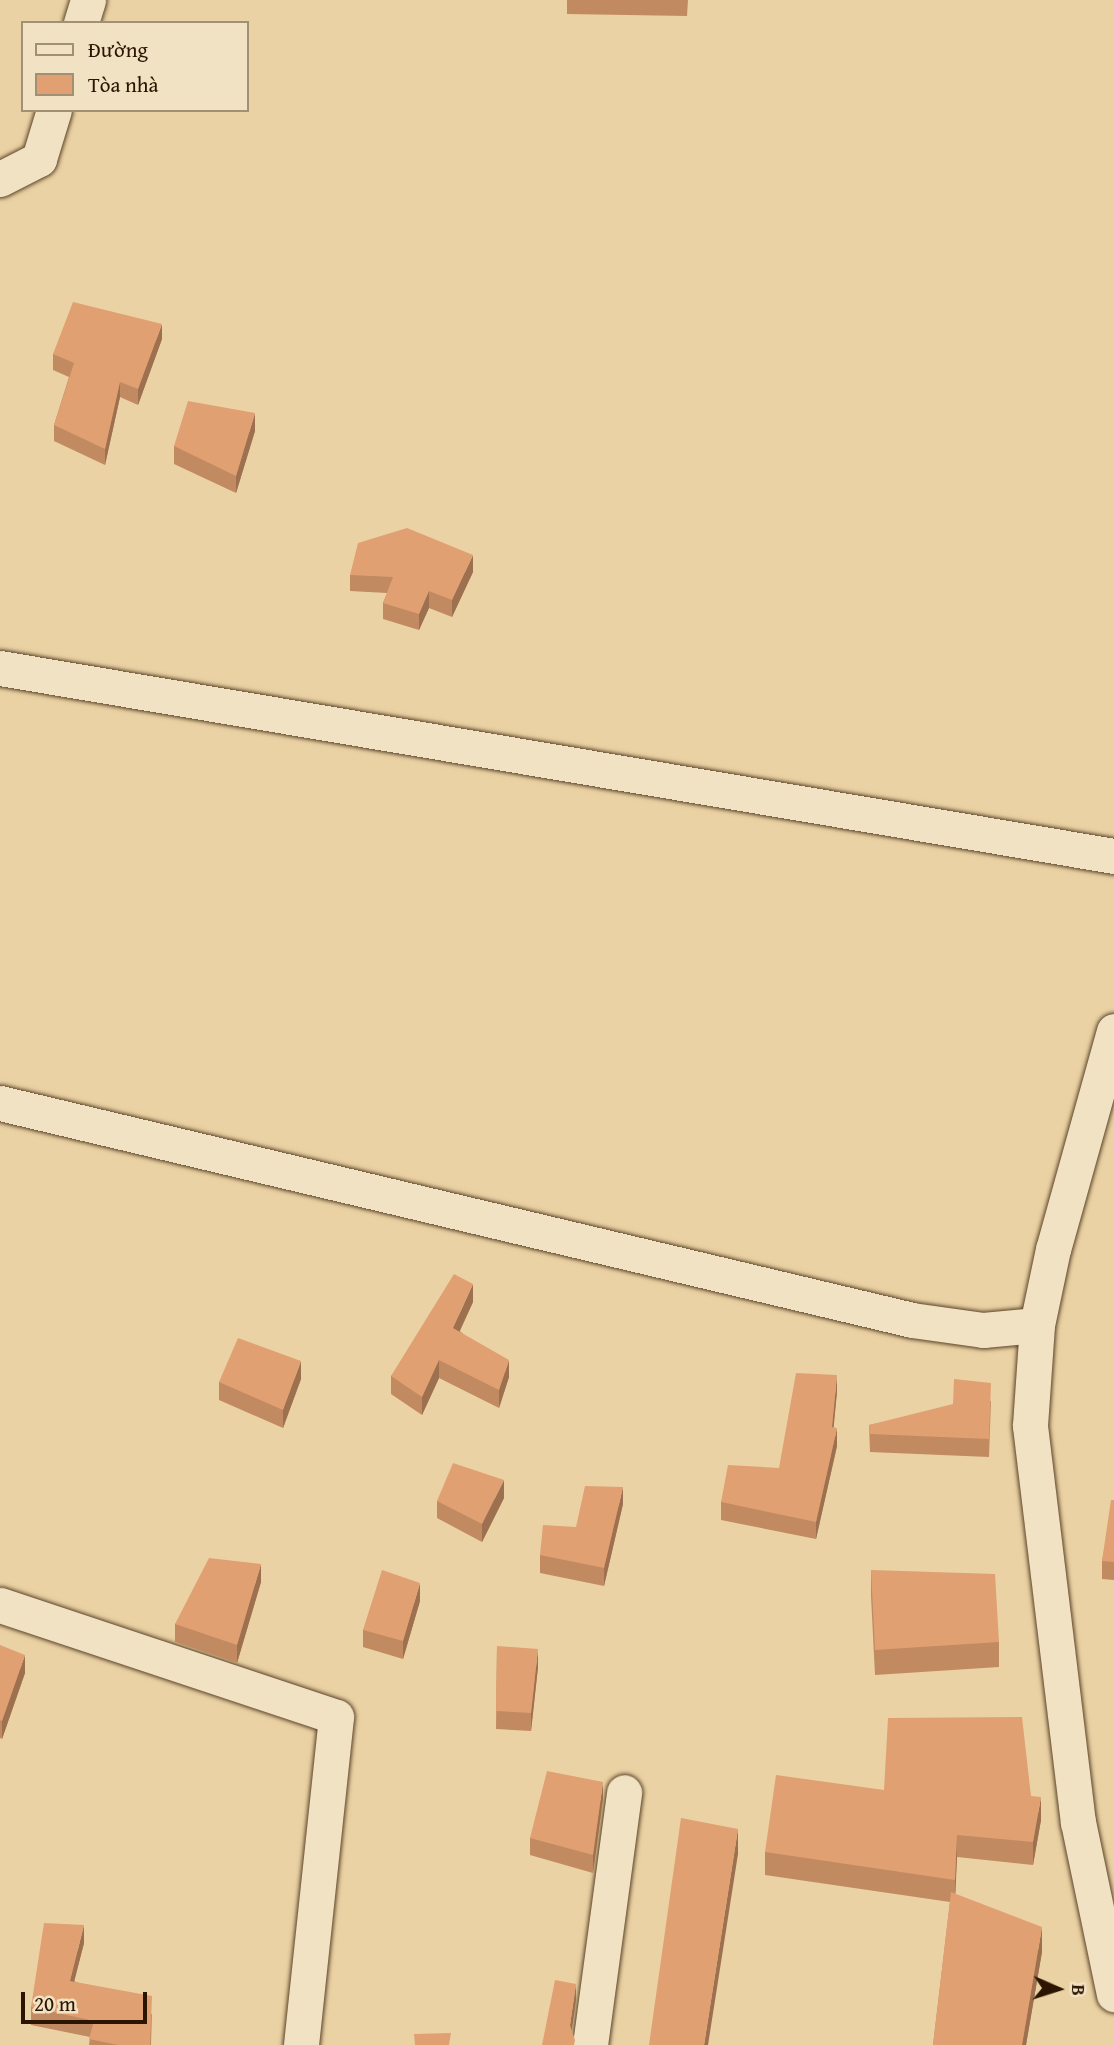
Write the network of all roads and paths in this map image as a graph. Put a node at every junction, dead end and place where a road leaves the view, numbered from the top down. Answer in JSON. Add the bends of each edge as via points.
{"nodes":[{"id":1,"x":88,"y":0,"type":"edge"},
{"id":2,"x":81,"y":21,"type":"edge"},
{"id":3,"x":53,"y":112,"type":"edge"},
{"id":4,"x":0,"y":179,"type":"edge"},
{"id":5,"x":0,"y":668,"type":"edge"},
{"id":6,"x":1114,"y":856,"type":"edge"},
{"id":7,"x":1114,"y":1031,"type":"edge"},
{"id":8,"x":0,"y":1103,"type":"edge"},
{"id":9,"x":1037,"y":1325,"type":"junction"},
{"id":10,"x":0,"y":1605,"type":"edge"},
{"id":11,"x":624,"y":1792,"type":"dead end"},
{"id":12,"x":1105,"y":1913,"type":"edge"},
{"id":13,"x":1114,"y":1994,"type":"edge"},
{"id":14,"x":301,"y":2045,"type":"edge"},
{"id":15,"x":590,"y":2045,"type":"edge"}],
"edges":[{"from":1,"to":2,"type":"street"},
{"from":3,"to":4,"type":"street","via":[[39,159]]},
{"from":5,"to":6,"type":"street"},
{"from":7,"to":9,"type":"street","via":[[1053,1249]]},
{"from":8,"to":9,"type":"street","via":[[912,1320],[983,1330]]},
{"from":9,"to":12,"type":"street","via":[[1030,1426],[1078,1822]]},
{"from":10,"to":14,"type":"street","via":[[336,1717]]},
{"from":11,"to":15,"type":"street"},
{"from":12,"to":13,"type":"street"}]}
